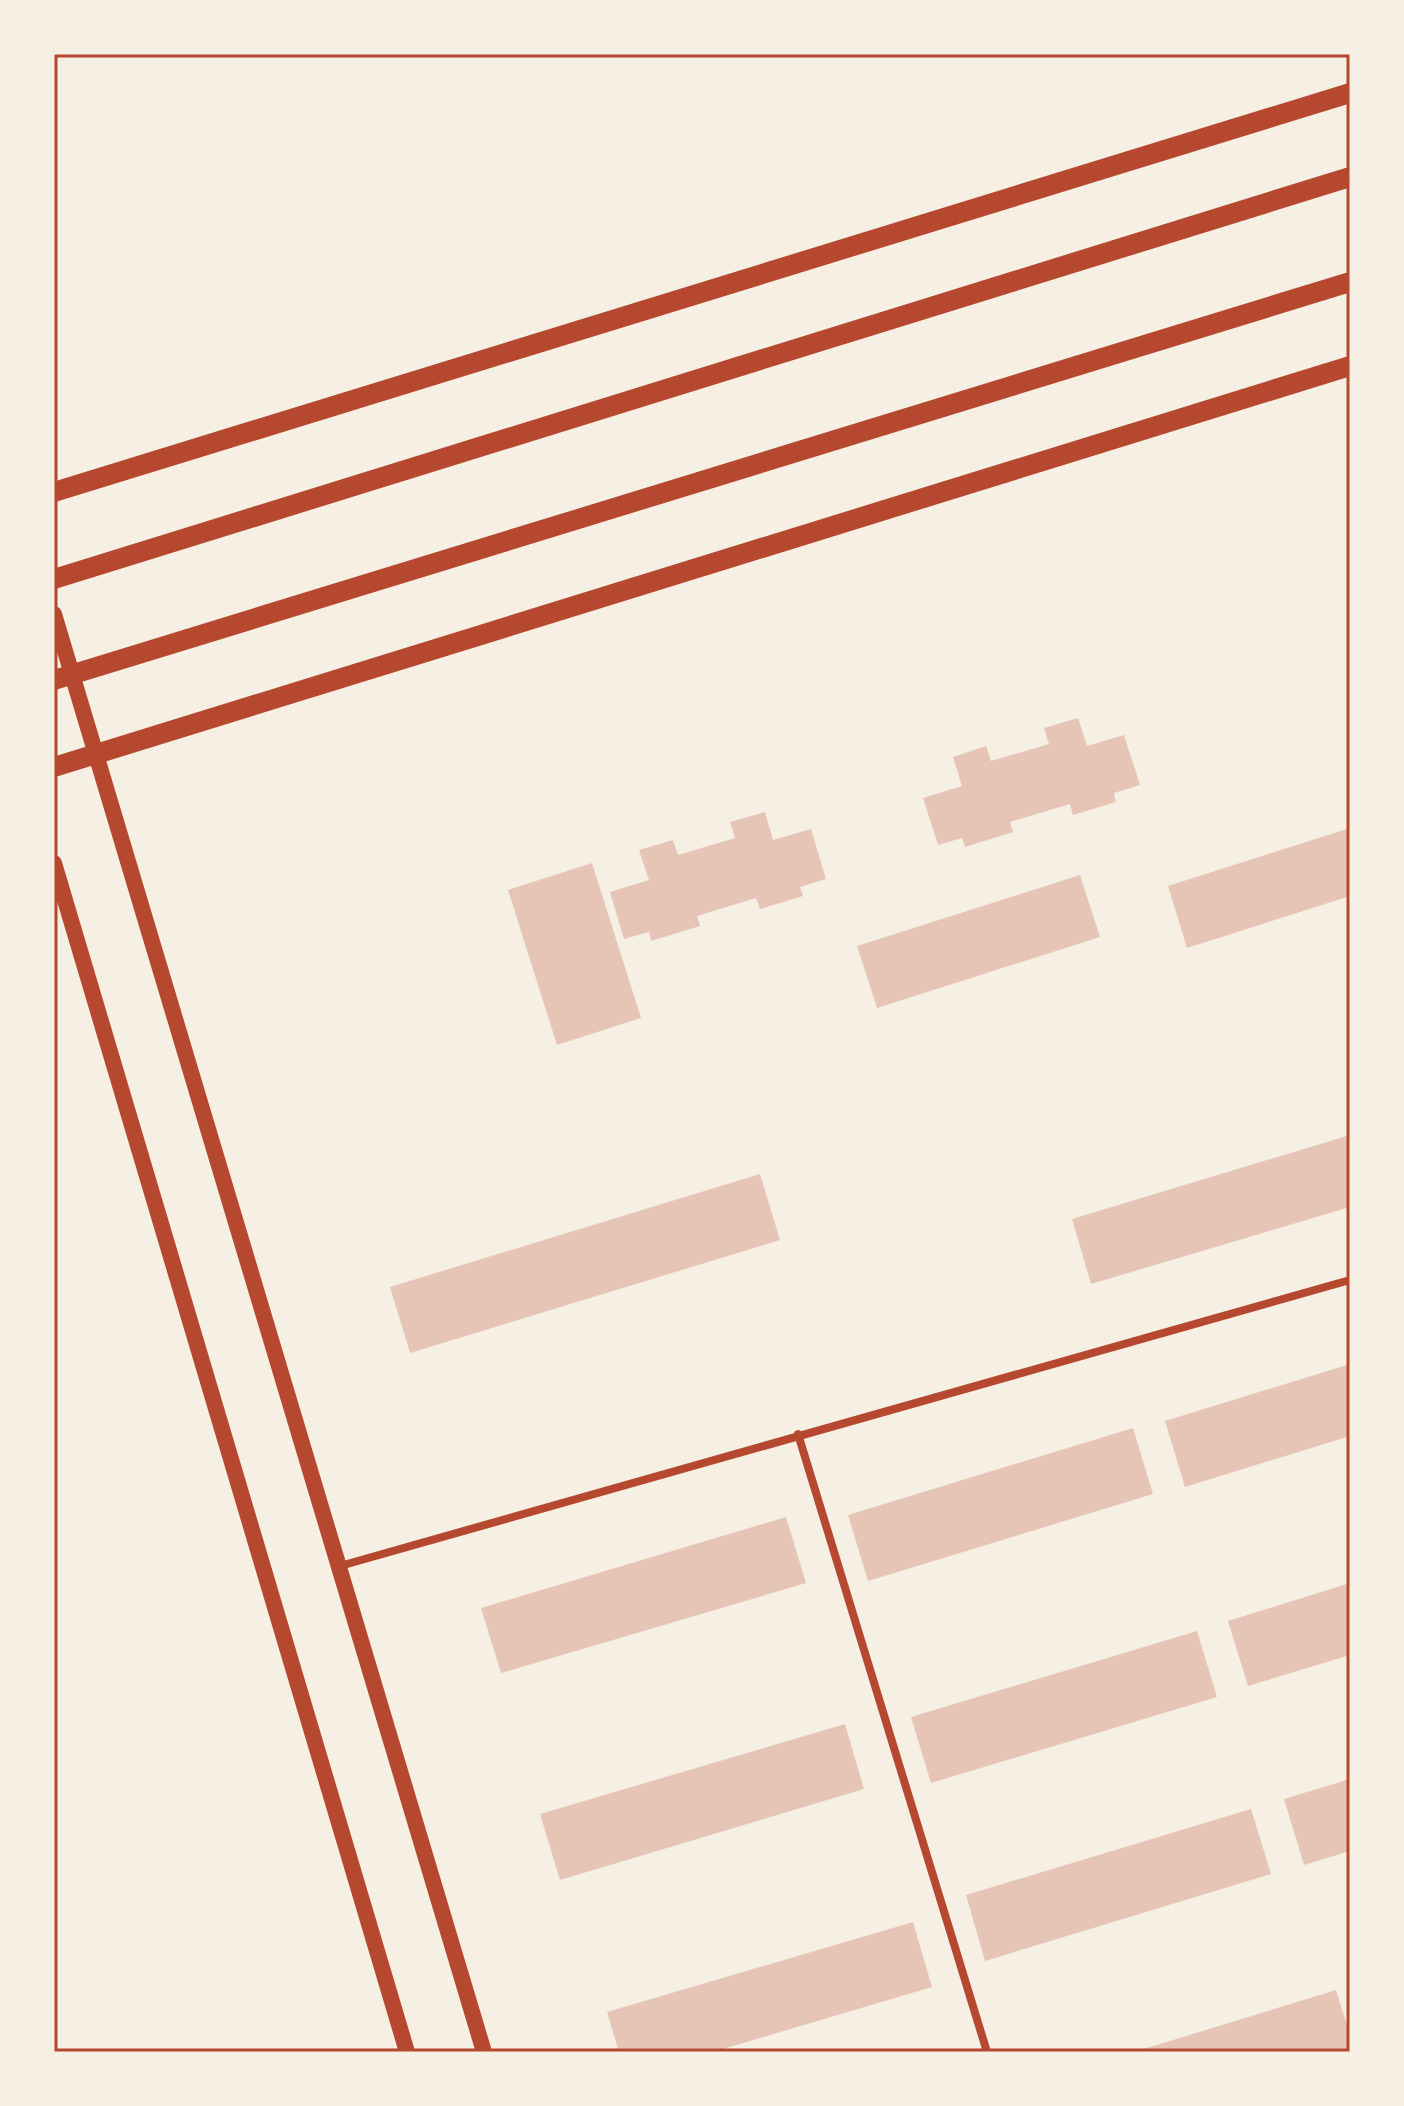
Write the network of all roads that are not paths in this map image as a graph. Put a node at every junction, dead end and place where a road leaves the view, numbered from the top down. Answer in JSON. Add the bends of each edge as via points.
{"nodes":[{"id":1,"x":1350,"y":93,"type":"edge"},
{"id":2,"x":1350,"y":177,"type":"edge"},
{"id":3,"x":1350,"y":282,"type":"edge"},
{"id":4,"x":1350,"y":366,"type":"edge"},
{"id":5,"x":54,"y":492,"type":"edge"},
{"id":6,"x":54,"y":579,"type":"edge"},
{"id":7,"x":54,"y":614,"type":"edge"},
{"id":8,"x":64,"y":677,"type":"edge"},
{"id":9,"x":97,"y":754,"type":"junction"},
{"id":10,"x":54,"y":767,"type":"edge"},
{"id":11,"x":54,"y":863,"type":"edge"},
{"id":12,"x":1350,"y":1280,"type":"edge"},
{"id":13,"x":798,"y":1434,"type":"junction"},
{"id":14,"x":340,"y":1566,"type":"junction"},
{"id":15,"x":407,"y":2052,"type":"edge"},
{"id":16,"x":484,"y":2052,"type":"edge"},
{"id":17,"x":987,"y":2052,"type":"edge"}],
"edges":[{"from":1,"to":5,"type":"main road"},
{"from":2,"to":6,"type":"main road"},
{"from":3,"to":8,"type":"main road"},
{"from":4,"to":9,"type":"main road"},
{"from":7,"to":8,"type":"main road"},
{"from":8,"to":9,"type":"main road"},
{"from":9,"to":10,"type":"main road"},
{"from":9,"to":14,"type":"main road"},
{"from":11,"to":15,"type":"main road"},
{"from":12,"to":13,"type":"street"},
{"from":13,"to":14,"type":"street","via":[[601,1495]]},
{"from":13,"to":17,"type":"street"},
{"from":14,"to":16,"type":"main road"}]}
